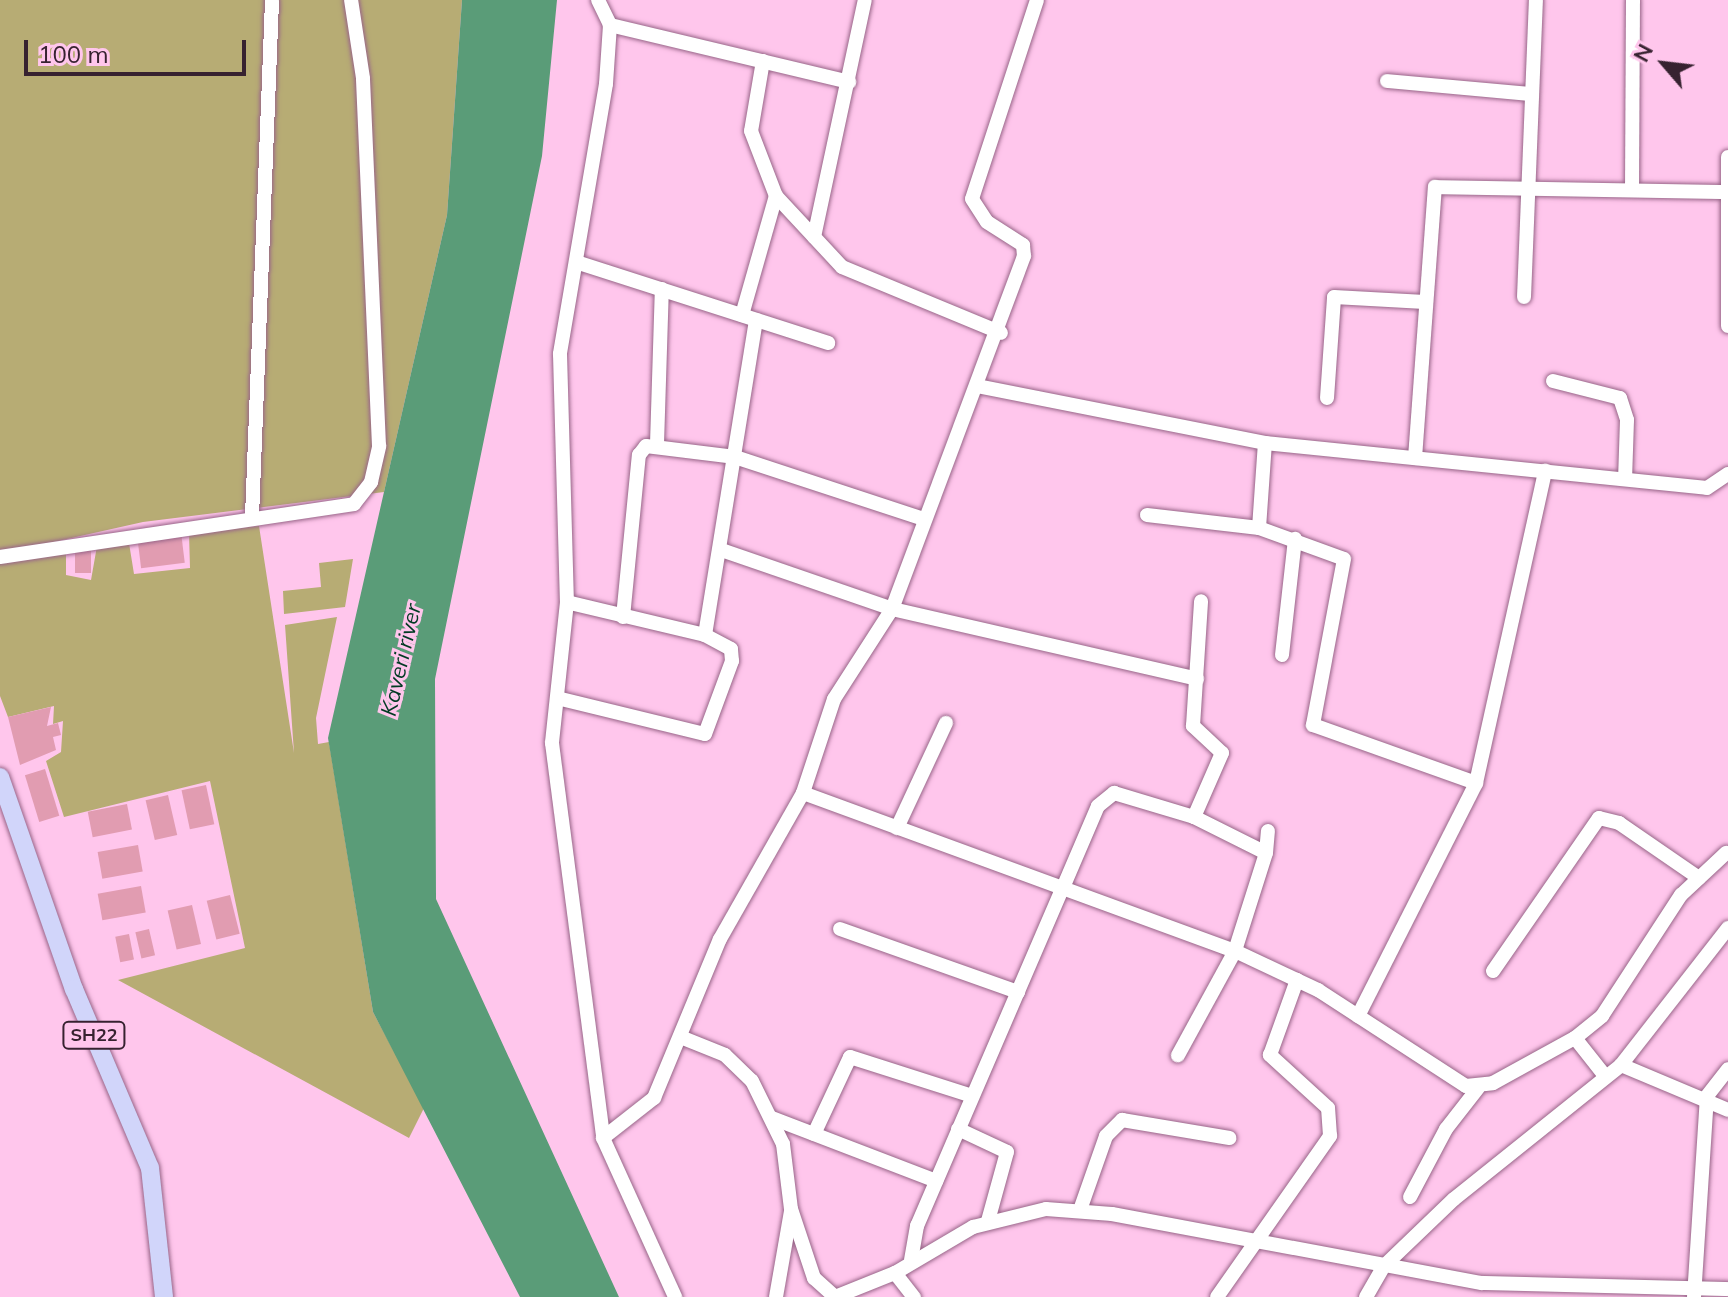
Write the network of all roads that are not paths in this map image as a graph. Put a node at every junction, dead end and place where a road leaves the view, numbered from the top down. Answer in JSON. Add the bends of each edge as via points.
{"nodes":[{"id":1,"x":272,"y":0,"type":"edge"},
{"id":2,"x":351,"y":0,"type":"edge"},
{"id":3,"x":598,"y":0,"type":"edge"},
{"id":4,"x":865,"y":0,"type":"edge"},
{"id":5,"x":1037,"y":0,"type":"edge"},
{"id":6,"x":1536,"y":0,"type":"edge"},
{"id":7,"x":1633,"y":0,"type":"edge"},
{"id":8,"x":610,"y":25,"type":"junction"},
{"id":9,"x":763,"y":61,"type":"junction"},
{"id":10,"x":1387,"y":81,"type":"dead end"},
{"id":11,"x":849,"y":82,"type":"junction"},
{"id":12,"x":1531,"y":94,"type":"junction"},
{"id":13,"x":1728,"y":157,"type":"edge"},
{"id":14,"x":1526,"y":187,"type":"junction"},
{"id":15,"x":1632,"y":189,"type":"junction"},
{"id":16,"x":1727,"y":192,"type":"edge"},
{"id":17,"x":776,"y":196,"type":"junction"},
{"id":18,"x":814,"y":237,"type":"junction"},
{"id":19,"x":576,"y":262,"type":"junction"},
{"id":20,"x":662,"y":289,"type":"junction"},
{"id":21,"x":1524,"y":297,"type":"dead end"},
{"id":22,"x":1425,"y":302,"type":"junction"},
{"id":23,"x":749,"y":318,"type":"junction"},
{"id":24,"x":1728,"y":326,"type":"edge"},
{"id":25,"x":1001,"y":333,"type":"junction"},
{"id":26,"x":828,"y":343,"type":"dead end"},
{"id":27,"x":1553,"y":381,"type":"dead end"},
{"id":28,"x":977,"y":386,"type":"junction"},
{"id":29,"x":1327,"y":398,"type":"dead end"},
{"id":30,"x":1265,"y":443,"type":"junction"},
{"id":31,"x":657,"y":444,"type":"junction"},
{"id":32,"x":735,"y":457,"type":"junction"},
{"id":33,"x":1415,"y":458,"type":"junction"},
{"id":34,"x":1545,"y":471,"type":"junction"},
{"id":35,"x":1728,"y":474,"type":"edge"},
{"id":36,"x":1625,"y":479,"type":"junction"},
{"id":37,"x":1147,"y":515,"type":"dead end"},
{"id":38,"x":252,"y":517,"type":"junction"},
{"id":39,"x":924,"y":519,"type":"junction"},
{"id":40,"x":1259,"y":528,"type":"junction"},
{"id":41,"x":1295,"y":539,"type":"junction"},
{"id":42,"x":724,"y":551,"type":"junction"},
{"id":43,"x":0,"y":557,"type":"edge"},
{"id":44,"x":1201,"y":601,"type":"dead end"},
{"id":45,"x":567,"y":602,"type":"junction"},
{"id":46,"x":892,"y":609,"type":"junction"},
{"id":47,"x":623,"y":617,"type":"junction"},
{"id":48,"x":705,"y":635,"type":"junction"},
{"id":49,"x":1282,"y":655,"type":"dead end"},
{"id":50,"x":1197,"y":679,"type":"junction"},
{"id":51,"x":557,"y":698,"type":"junction"},
{"id":52,"x":946,"y":723,"type":"dead end"},
{"id":53,"x":0,"y":777,"type":"edge"},
{"id":54,"x":1476,"y":783,"type":"junction"},
{"id":55,"x":803,"y":793,"type":"junction"},
{"id":56,"x":1194,"y":817,"type":"junction"},
{"id":57,"x":897,"y":828,"type":"junction"},
{"id":58,"x":1268,"y":831,"type":"dead end"},
{"id":59,"x":1266,"y":853,"type":"junction"},
{"id":60,"x":1726,"y":853,"type":"edge"},
{"id":61,"x":1699,"y":878,"type":"junction"},
{"id":62,"x":1062,"y":890,"type":"junction"},
{"id":63,"x":1728,"y":928,"type":"edge"},
{"id":64,"x":840,"y":929,"type":"dead end"},
{"id":65,"x":1235,"y":951,"type":"junction"},
{"id":66,"x":1493,"y":971,"type":"dead end"},
{"id":67,"x":1297,"y":980,"type":"junction"},
{"id":68,"x":1018,"y":992,"type":"junction"},
{"id":69,"x":1358,"y":1016,"type":"junction"},
{"id":70,"x":683,"y":1038,"type":"junction"},
{"id":71,"x":1575,"y":1038,"type":"junction"},
{"id":72,"x":1178,"y":1055,"type":"dead end"},
{"id":73,"x":1621,"y":1065,"type":"junction"},
{"id":74,"x":1728,"y":1069,"type":"edge"},
{"id":75,"x":1605,"y":1076,"type":"junction"},
{"id":76,"x":1478,"y":1088,"type":"junction"},
{"id":77,"x":972,"y":1096,"type":"junction"},
{"id":78,"x":1707,"y":1096,"type":"junction"},
{"id":79,"x":1728,"y":1110,"type":"edge"},
{"id":80,"x":772,"y":1118,"type":"junction"},
{"id":81,"x":958,"y":1129,"type":"junction"},
{"id":82,"x":814,"y":1134,"type":"junction"},
{"id":83,"x":603,"y":1138,"type":"junction"},
{"id":84,"x":1229,"y":1138,"type":"dead end"},
{"id":85,"x":936,"y":1181,"type":"junction"},
{"id":86,"x":1410,"y":1197,"type":"dead end"},
{"id":87,"x":791,"y":1209,"type":"junction"},
{"id":88,"x":1080,"y":1210,"type":"junction"},
{"id":89,"x":988,"y":1221,"type":"junction"},
{"id":90,"x":1257,"y":1245,"type":"junction"},
{"id":91,"x":911,"y":1260,"type":"junction"},
{"id":92,"x":1383,"y":1267,"type":"junction"},
{"id":93,"x":895,"y":1273,"type":"junction"},
{"id":94,"x":1728,"y":1289,"type":"edge"},
{"id":95,"x":1479,"y":1290,"type":"edge"},
{"id":96,"x":1569,"y":1292,"type":"edge"},
{"id":97,"x":1694,"y":1294,"type":"edge"},
{"id":98,"x":164,"y":1297,"type":"edge"},
{"id":99,"x":675,"y":1297,"type":"edge"},
{"id":100,"x":776,"y":1297,"type":"edge"},
{"id":101,"x":835,"y":1297,"type":"edge"},
{"id":102,"x":914,"y":1297,"type":"edge"},
{"id":103,"x":1217,"y":1297,"type":"edge"},
{"id":104,"x":1366,"y":1297,"type":"edge"}],
"edges":[{"from":1,"to":38,"type":"street"},
{"from":2,"to":38,"type":"street","via":[[363,78],[379,446],[371,482],[354,504]]},
{"from":3,"to":8,"type":"street"},
{"from":4,"to":11,"type":"street"},
{"from":5,"to":25,"type":"street","via":[[973,186],[976,211],[1023,245]]},
{"from":6,"to":12,"type":"street"},
{"from":7,"to":15,"type":"street"},
{"from":8,"to":9,"type":"street"},
{"from":8,"to":19,"type":"street"},
{"from":9,"to":11,"type":"street"},
{"from":9,"to":17,"type":"street","via":[[751,131]]},
{"from":10,"to":12,"type":"street"},
{"from":11,"to":18,"type":"street"},
{"from":12,"to":14,"type":"street"},
{"from":13,"to":16,"type":"street"},
{"from":14,"to":15,"type":"street"},
{"from":14,"to":21,"type":"street"},
{"from":14,"to":22,"type":"street","via":[[1435,187]]},
{"from":15,"to":16,"type":"street"},
{"from":16,"to":24,"type":"street"},
{"from":17,"to":18,"type":"street"},
{"from":17,"to":23,"type":"street"},
{"from":18,"to":25,"type":"street","via":[[862,278]]},
{"from":19,"to":20,"type":"street"},
{"from":19,"to":45,"type":"street","via":[[560,354]]},
{"from":20,"to":23,"type":"street"},
{"from":20,"to":31,"type":"street"},
{"from":22,"to":29,"type":"street","via":[[1334,297]]},
{"from":22,"to":33,"type":"street"},
{"from":23,"to":26,"type":"street"},
{"from":23,"to":32,"type":"street"},
{"from":25,"to":28,"type":"street"},
{"from":27,"to":36,"type":"street","via":[[1620,398],[1627,420]]},
{"from":28,"to":30,"type":"street"},
{"from":28,"to":39,"type":"street"},
{"from":30,"to":33,"type":"street"},
{"from":30,"to":40,"type":"street"},
{"from":31,"to":32,"type":"street"},
{"from":31,"to":47,"type":"street","via":[[639,455]]},
{"from":32,"to":39,"type":"street"},
{"from":32,"to":42,"type":"street"},
{"from":33,"to":34,"type":"street"},
{"from":34,"to":36,"type":"street"},
{"from":34,"to":54,"type":"street"},
{"from":35,"to":36,"type":"street","via":[[1707,488]]},
{"from":37,"to":40,"type":"street"},
{"from":38,"to":43,"type":"street"},
{"from":39,"to":46,"type":"street"},
{"from":40,"to":41,"type":"street"},
{"from":41,"to":49,"type":"street"},
{"from":41,"to":54,"type":"street","via":[[1334,551],[1346,569],[1313,725]]},
{"from":42,"to":46,"type":"street"},
{"from":42,"to":48,"type":"street"},
{"from":44,"to":50,"type":"street"},
{"from":45,"to":47,"type":"street"},
{"from":45,"to":51,"type":"street"},
{"from":46,"to":50,"type":"street"},
{"from":46,"to":55,"type":"street","via":[[834,699]]},
{"from":47,"to":48,"type":"street"},
{"from":48,"to":51,"type":"street","via":[[731,649],[732,661],[705,734]]},
{"from":50,"to":56,"type":"street","via":[[1196,733],[1215,740],[1222,753]]},
{"from":51,"to":83,"type":"street","via":[[555,782],[566,814]]},
{"from":52,"to":57,"type":"street"},
{"from":53,"to":98,"type":"main road","number":"SH22","via":[[74,989],[150,1168]]},
{"from":54,"to":69,"type":"street"},
{"from":55,"to":57,"type":"street"},
{"from":55,"to":70,"type":"street","via":[[720,939]]},
{"from":56,"to":59,"type":"street"},
{"from":56,"to":62,"type":"street","via":[[1114,793],[1098,806]]},
{"from":57,"to":62,"type":"street"},
{"from":58,"to":59,"type":"street"},
{"from":59,"to":65,"type":"street"},
{"from":60,"to":61,"type":"street"},
{"from":61,"to":66,"type":"street","via":[[1619,823],[1599,818]]},
{"from":61,"to":71,"type":"street","via":[[1659,923],[1602,1016]]},
{"from":62,"to":65,"type":"street"},
{"from":62,"to":68,"type":"street"},
{"from":63,"to":73,"type":"street"},
{"from":64,"to":68,"type":"street"},
{"from":65,"to":67,"type":"street"},
{"from":65,"to":72,"type":"street"},
{"from":67,"to":69,"type":"street"},
{"from":67,"to":90,"type":"street","via":[[1270,1055],[1328,1108],[1332,1121],[1291,1200]]},
{"from":68,"to":77,"type":"street"},
{"from":69,"to":76,"type":"street"},
{"from":70,"to":80,"type":"street","via":[[739,1065]]},
{"from":70,"to":83,"type":"street","via":[[647,1108]]},
{"from":71,"to":75,"type":"street"},
{"from":71,"to":76,"type":"street"},
{"from":73,"to":75,"type":"street"},
{"from":73,"to":78,"type":"street"},
{"from":74,"to":78,"type":"street"},
{"from":75,"to":92,"type":"street","via":[[1486,1170]]},
{"from":76,"to":86,"type":"street","via":[[1446,1129]]},
{"from":77,"to":81,"type":"street"},
{"from":77,"to":82,"type":"street","via":[[850,1057]]},
{"from":78,"to":79,"type":"street"},
{"from":78,"to":97,"type":"street"},
{"from":80,"to":82,"type":"street"},
{"from":80,"to":87,"type":"street","via":[[783,1144]]},
{"from":81,"to":85,"type":"street"},
{"from":81,"to":89,"type":"street","via":[[1007,1152]]},
{"from":82,"to":85,"type":"street"},
{"from":83,"to":99,"type":"street"},
{"from":84,"to":88,"type":"street","via":[[1122,1120],[1106,1136]]},
{"from":85,"to":91,"type":"street"},
{"from":87,"to":100,"type":"street"},
{"from":87,"to":101,"type":"street","via":[[814,1278]]},
{"from":88,"to":89,"type":"street"},
{"from":88,"to":90,"type":"street"},
{"from":89,"to":91,"type":"street"},
{"from":90,"to":92,"type":"street"},
{"from":90,"to":103,"type":"street"},
{"from":91,"to":93,"type":"street"},
{"from":92,"to":95,"type":"street"},
{"from":92,"to":104,"type":"street"},
{"from":93,"to":101,"type":"street"},
{"from":93,"to":102,"type":"street"},
{"from":94,"to":97,"type":"street"},
{"from":95,"to":96,"type":"street"},
{"from":96,"to":97,"type":"street"}]}
